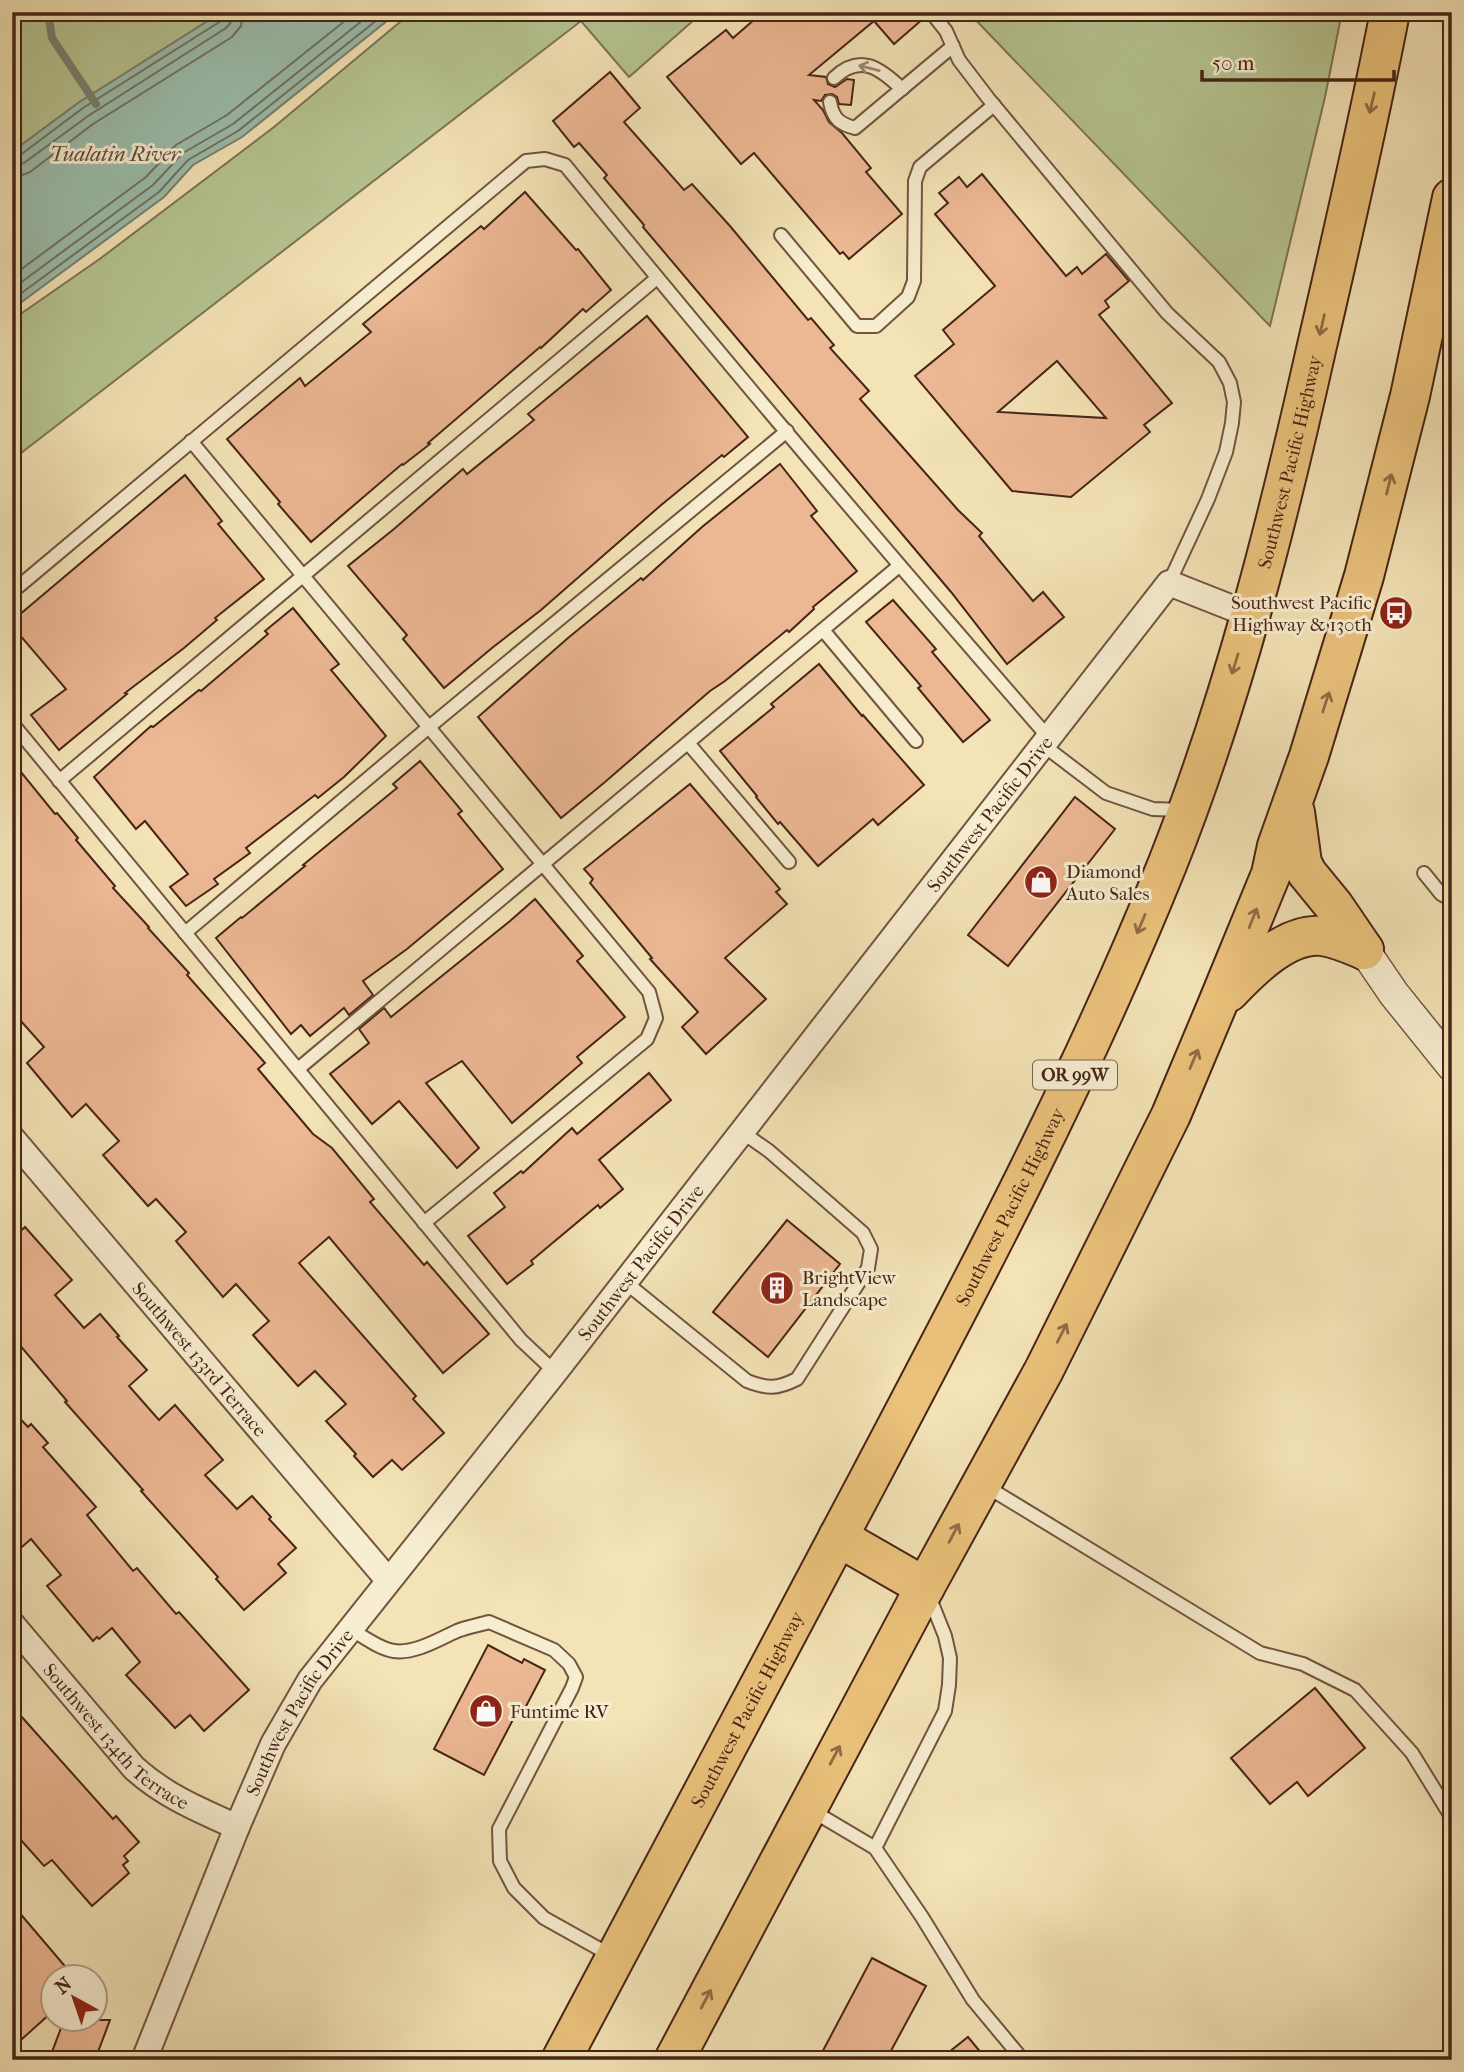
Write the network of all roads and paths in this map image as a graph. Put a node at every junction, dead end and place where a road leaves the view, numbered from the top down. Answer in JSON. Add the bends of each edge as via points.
{"nodes":[{"id":1,"x":931,"y":12,"type":"edge"},
{"id":2,"x":1390,"y":12,"type":"edge"},
{"id":3,"x":953,"y":47,"type":"junction"},
{"id":4,"x":834,"y":78,"type":"dead end"},
{"id":5,"x":902,"y":89,"type":"junction"},
{"id":6,"x":830,"y":102,"type":"dead end"},
{"id":7,"x":994,"y":105,"type":"junction"},
{"id":8,"x":1452,"y":198,"type":"edge"},
{"id":9,"x":781,"y":235,"type":"dead end"},
{"id":10,"x":657,"y":278,"type":"junction"},
{"id":11,"x":787,"y":431,"type":"junction"},
{"id":12,"x":191,"y":441,"type":"junction"},
{"id":13,"x":899,"y":566,"type":"junction"},
{"id":14,"x":302,"y":576,"type":"junction"},
{"id":15,"x":1169,"y":583,"type":"junction"},
{"id":16,"x":12,"y":592,"type":"edge"},
{"id":17,"x":1250,"y":615,"type":"junction"},
{"id":18,"x":823,"y":630,"type":"junction"},
{"id":19,"x":12,"y":723,"type":"edge"},
{"id":20,"x":429,"y":727,"type":"junction"},
{"id":21,"x":916,"y":741,"type":"dead end"},
{"id":22,"x":1046,"y":741,"type":"junction"},
{"id":23,"x":688,"y":743,"type":"junction"},
{"id":24,"x":59,"y":781,"type":"junction"},
{"id":25,"x":1293,"y":800,"type":"junction"},
{"id":26,"x":1187,"y":810,"type":"junction"},
{"id":27,"x":789,"y":862,"type":"dead end"},
{"id":28,"x":544,"y":864,"type":"junction"},
{"id":29,"x":1424,"y":873,"type":"dead end"},
{"id":30,"x":1452,"y":900,"type":"edge"},
{"id":31,"x":185,"y":933,"type":"junction"},
{"id":32,"x":1364,"y":950,"type":"junction"},
{"id":33,"x":1218,"y":1003,"type":"junction"},
{"id":34,"x":1452,"y":1066,"type":"edge"},
{"id":35,"x":298,"y":1069,"type":"junction"},
{"id":36,"x":742,"y":1132,"type":"junction"},
{"id":37,"x":12,"y":1138,"type":"edge"},
{"id":38,"x":424,"y":1223,"type":"junction"},
{"id":39,"x":625,"y":1282,"type":"junction"},
{"id":40,"x":555,"y":1372,"type":"junction"},
{"id":41,"x":981,"y":1483,"type":"junction"},
{"id":42,"x":838,"y":1537,"type":"junction"},
{"id":43,"x":388,"y":1580,"type":"junction"},
{"id":44,"x":925,"y":1587,"type":"junction"},
{"id":45,"x":12,"y":1624,"type":"edge"},
{"id":46,"x":350,"y":1629,"type":"junction"},
{"id":47,"x":807,"y":1808,"type":"junction"},
{"id":48,"x":1452,"y":1818,"type":"edge"},
{"id":49,"x":237,"y":1827,"type":"junction"},
{"id":50,"x":875,"y":1848,"type":"junction"},
{"id":51,"x":615,"y":1958,"type":"junction"},
{"id":52,"x":144,"y":2060,"type":"edge"},
{"id":53,"x":561,"y":2060,"type":"edge"},
{"id":54,"x":674,"y":2060,"type":"edge"},
{"id":55,"x":1023,"y":2060,"type":"edge"}],
"edges":[{"from":1,"to":3,"type":"lane"},
{"from":2,"to":17,"type":"highway","name":"Southwest Pacific Highway","number":"OR 99W","one_way":true,"via":[[1286,482]]},
{"from":3,"to":5,"type":"lane"},
{"from":3,"to":7,"type":"lane"},
{"from":5,"to":4,"type":"lane","one_way":true,"via":[[870,65],[845,67]]},
{"from":5,"to":6,"type":"lane","via":[[855,128],[835,117]]},
{"from":7,"to":9,"type":"lane","via":[[920,167],[915,181],[914,281],[908,297],[876,326],[857,326]]},
{"from":7,"to":15,"type":"lane","via":[[1160,305],[1219,362],[1230,383],[1233,423],[1226,452]]},
{"from":25,"to":8,"type":"highway","one_way":true,"via":[[1337,667],[1388,486]]},
{"from":10,"to":11,"type":"lane"},
{"from":10,"to":12,"type":"lane","via":[[565,165],[545,159],[526,162]]},
{"from":10,"to":14,"type":"lane"},
{"from":11,"to":13,"type":"lane"},
{"from":11,"to":20,"type":"lane"},
{"from":12,"to":14,"type":"lane"},
{"from":12,"to":16,"type":"lane"},
{"from":13,"to":18,"type":"lane"},
{"from":13,"to":22,"type":"lane"},
{"from":14,"to":20,"type":"lane"},
{"from":14,"to":24,"type":"lane"},
{"from":15,"to":17,"type":"street"},
{"from":15,"to":22,"type":"street","name":"Southwest Pacific Drive"},
{"from":17,"to":26,"type":"highway","name":"Southwest Pacific Highway","number":"OR 99W","one_way":true},
{"from":18,"to":21,"type":"lane"},
{"from":18,"to":23,"type":"lane"},
{"from":19,"to":24,"type":"lane"},
{"from":20,"to":28,"type":"lane"},
{"from":20,"to":31,"type":"lane"},
{"from":22,"to":26,"type":"lane","via":[[1106,793],[1153,809]]},
{"from":22,"to":36,"type":"street","name":"Southwest Pacific Drive"},
{"from":23,"to":27,"type":"lane"},
{"from":23,"to":28,"type":"lane"},
{"from":24,"to":31,"type":"lane"},
{"from":25,"to":32,"type":"highway","via":[[1301,863]]},
{"from":33,"to":25,"type":"highway","one_way":true,"via":[[1271,874]]},
{"from":26,"to":42,"type":"highway","name":"Southwest Pacific Highway","number":"OR 99W","one_way":true,"via":[[1125,963],[1050,1128]]},
{"from":28,"to":35,"type":"lane"},
{"from":28,"to":38,"type":"lane","via":[[649,992],[656,1018],[647,1039]]},
{"from":29,"to":30,"type":"lane"},
{"from":31,"to":35,"type":"lane"},
{"from":32,"to":33,"type":"highway","via":[[1318,935],[1295,940],[1250,970]]},
{"from":32,"to":34,"type":"street"},
{"from":41,"to":33,"type":"highway","one_way":true,"via":[[1044,1370],[1165,1127]]},
{"from":35,"to":38,"type":"lane"},
{"from":36,"to":39,"type":"street","name":"Southwest Pacific Drive"},
{"from":36,"to":39,"type":"lane","via":[[863,1233],[871,1249],[868,1268],[797,1379],[764,1388],[747,1381]]},
{"from":37,"to":43,"type":"street","name":"Southwest 133rd Terrace"},
{"from":38,"to":40,"type":"lane","via":[[521,1340]]},
{"from":39,"to":40,"type":"street","name":"Southwest Pacific Drive"},
{"from":40,"to":43,"type":"street","name":"Southwest Pacific Drive"},
{"from":44,"to":41,"type":"highway","one_way":true},
{"from":41,"to":48,"type":"lane","via":[[1260,1653],[1303,1664],[1355,1690],[1412,1753]]},
{"from":42,"to":44,"type":"highway"},
{"from":42,"to":51,"type":"highway","name":"Southwest Pacific Highway","number":"OR 99W"},
{"from":43,"to":46,"type":"street","name":"Southwest Pacific Drive"},
{"from":47,"to":44,"type":"highway","one_way":true},
{"from":44,"to":50,"type":"lane","via":[[950,1658],[945,1711]]},
{"from":45,"to":49,"type":"street","name":"Southwest 134th Terrace","via":[[134,1768],[172,1797]]},
{"from":46,"to":49,"type":"street","name":"Southwest Pacific Drive","via":[[291,1711]]},
{"from":46,"to":51,"type":"lane","via":[[395,1651],[428,1645],[489,1622],[554,1650],[569,1664],[576,1677],[572,1688],[499,1829],[500,1861],[514,1888],[544,1918]]},
{"from":47,"to":50,"type":"lane"},
{"from":54,"to":47,"type":"highway","one_way":true},
{"from":49,"to":52,"type":"street","name":"Southwest Pacific Drive"},
{"from":50,"to":55,"type":"lane","via":[[973,2000]]},
{"from":51,"to":53,"type":"highway","name":"Southwest Pacific Highway","number":"OR 99W"}]}
